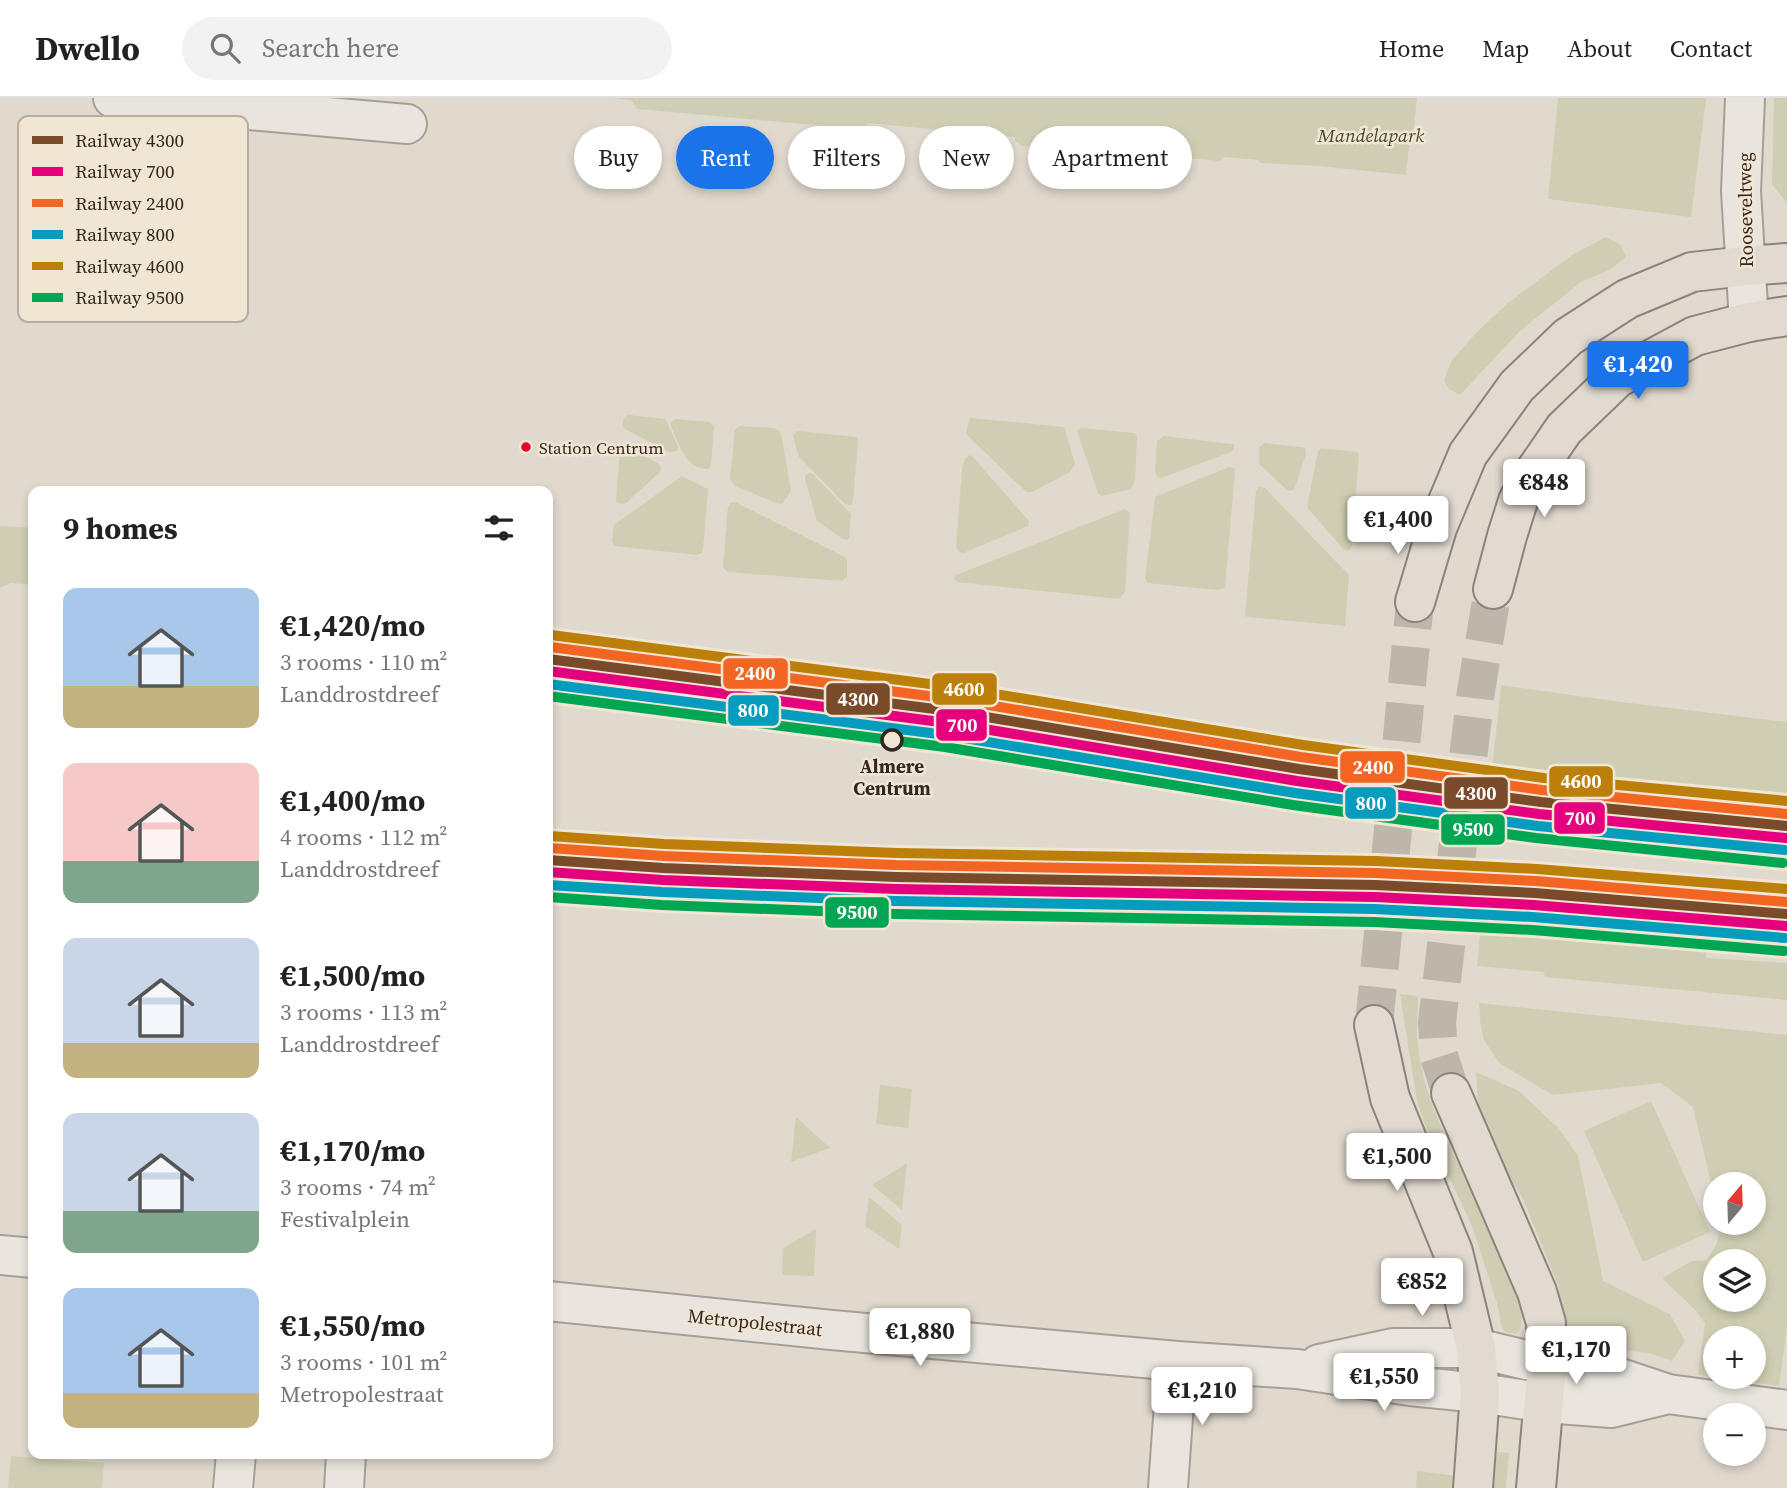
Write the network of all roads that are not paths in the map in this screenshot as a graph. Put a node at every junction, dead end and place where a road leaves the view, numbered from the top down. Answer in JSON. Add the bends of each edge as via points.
{"nodes":[{"id":1,"x":113,"y":98,"type":"edge"},
{"id":2,"x":1745,"y":98,"type":"edge"},
{"id":3,"x":407,"y":124,"type":"dead end"},
{"id":4,"x":1787,"y":263,"type":"edge"},
{"id":5,"x":1745,"y":266,"type":"junction"},
{"id":6,"x":1787,"y":316,"type":"edge"},
{"id":7,"x":1749,"y":322,"type":"junction"},
{"id":8,"x":1493,"y":589,"type":"tunnel mouth"},
{"id":9,"x":1415,"y":602,"type":"tunnel mouth"},
{"id":10,"x":1374,"y":1025,"type":"tunnel mouth"},
{"id":11,"x":1451,"y":1093,"type":"tunnel mouth"},
{"id":12,"x":0,"y":1255,"type":"edge"},
{"id":13,"x":28,"y":1258,"type":"edge"},
{"id":14,"x":553,"y":1302,"type":"edge"},
{"id":15,"x":1476,"y":1348,"type":"junction"},
{"id":16,"x":1177,"y":1361,"type":"junction"},
{"id":17,"x":1547,"y":1365,"type":"junction"},
{"id":18,"x":1297,"y":1369,"type":"junction"},
{"id":19,"x":1480,"y":1393,"type":"junction"},
{"id":20,"x":1668,"y":1394,"type":"junction"},
{"id":21,"x":1545,"y":1403,"type":"junction"},
{"id":22,"x":1787,"y":1410,"type":"edge"},
{"id":23,"x":236,"y":1459,"type":"edge"},
{"id":24,"x":346,"y":1459,"type":"edge"},
{"id":25,"x":233,"y":1488,"type":"edge"},
{"id":26,"x":344,"y":1488,"type":"edge"},
{"id":27,"x":1168,"y":1488,"type":"edge"},
{"id":28,"x":1473,"y":1488,"type":"edge"},
{"id":29,"x":1536,"y":1488,"type":"edge"}],
"edges":[{"from":1,"to":3,"type":"street"},
{"from":2,"to":5,"type":"street","name":"Rooseveltweg","via":[[1741,191]]},
{"from":4,"to":5,"type":"main road"},
{"from":5,"to":7,"type":"street","name":"Rooseveltweg"},
{"from":5,"to":9,"type":"main road","via":[[1692,272],[1627,299],[1568,338],[1517,386],[1468,454],[1437,528]]},
{"from":6,"to":7,"type":"main road"},
{"from":7,"to":8,"type":"main road","via":[[1695,336],[1617,378],[1564,429],[1518,501]]},
{"from":10,"to":15,"type":"main road","via":[[1390,1098],[1453,1252]]},
{"from":11,"to":17,"type":"main road","via":[[1537,1292],[1546,1323]]},
{"from":12,"to":13,"type":"street"},
{"from":14,"to":16,"type":"street","name":"Metropolestraat"},
{"from":15,"to":17,"type":"street","name":"Metropolestraat"},
{"from":15,"to":18,"type":"street","name":"Metropolestraat","via":[[1393,1348]]},
{"from":15,"to":19,"type":"main road"},
{"from":16,"to":18,"type":"street","name":"Metropolestraat"},
{"from":16,"to":27,"type":"street"},
{"from":17,"to":20,"type":"street","name":"Metropolestraat","via":[[1617,1377]]},
{"from":17,"to":21,"type":"main road"},
{"from":18,"to":19,"type":"street","name":"Metropolestraat"},
{"from":19,"to":21,"type":"street","name":"Metropolestraat"},
{"from":19,"to":28,"type":"main road"},
{"from":20,"to":21,"type":"street","name":"Metropolestraat","via":[[1611,1408]]},
{"from":20,"to":22,"type":"street"},
{"from":21,"to":29,"type":"main road"},
{"from":23,"to":25,"type":"street"},
{"from":24,"to":26,"type":"street"}]}
